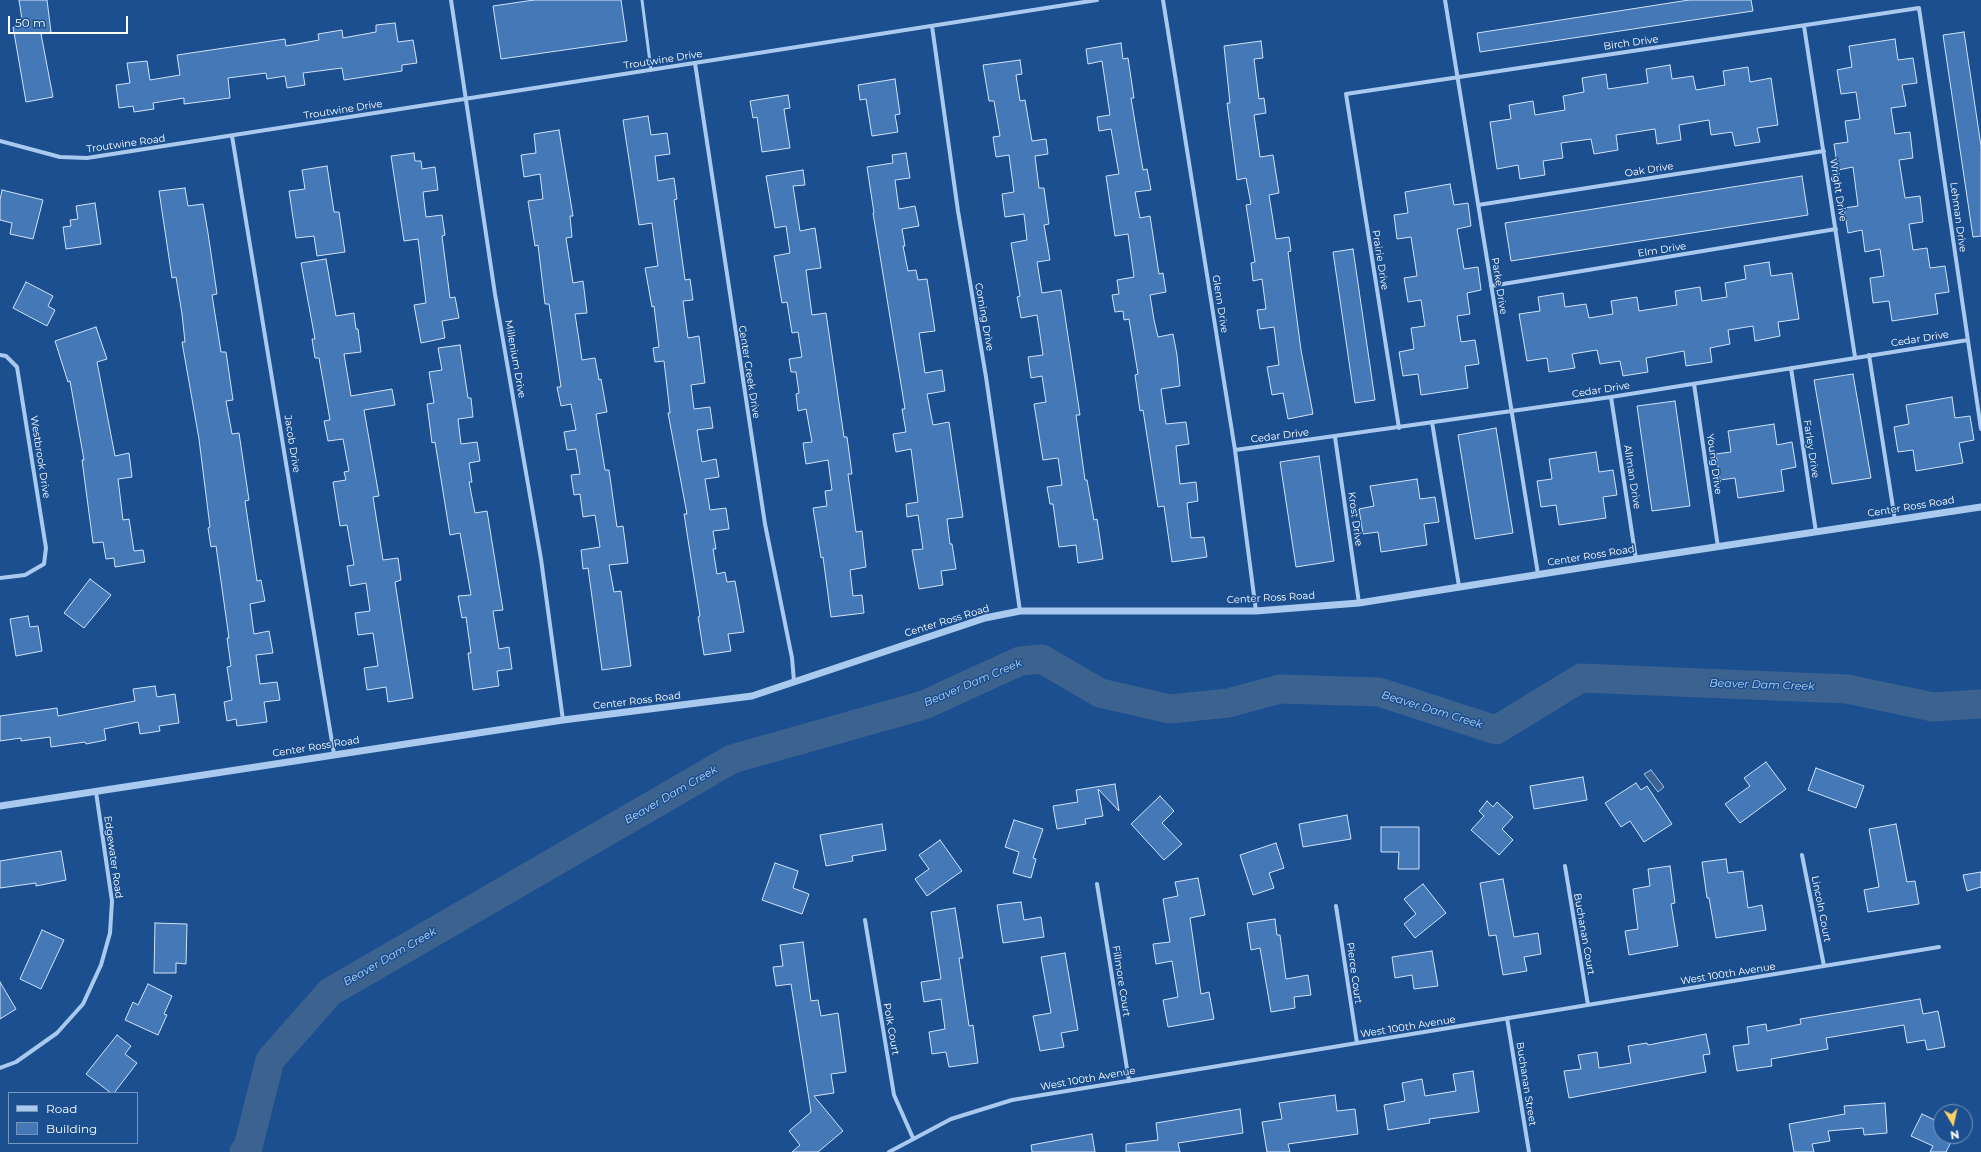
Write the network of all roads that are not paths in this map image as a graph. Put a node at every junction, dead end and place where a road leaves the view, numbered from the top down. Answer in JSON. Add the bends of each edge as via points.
{"nodes":[{"id":1,"x":451,"y":0,"type":"edge"},
{"id":2,"x":642,"y":0,"type":"edge"},
{"id":3,"x":1097,"y":0,"type":"edge"},
{"id":4,"x":1163,"y":0,"type":"edge"},
{"id":5,"x":1445,"y":0,"type":"edge"},
{"id":6,"x":1920,"y":8,"type":"joint"},
{"id":7,"x":932,"y":26,"type":"junction"},
{"id":8,"x":1804,"y":26,"type":"junction"},
{"id":9,"x":695,"y":63,"type":"junction"},
{"id":10,"x":651,"y":70,"type":"junction"},
{"id":11,"x":1457,"y":76,"type":"junction"},
{"id":12,"x":1346,"y":94,"type":"joint"},
{"id":13,"x":466,"y":99,"type":"junction"},
{"id":14,"x":232,"y":136,"type":"junction"},
{"id":15,"x":0,"y":141,"type":"edge"},
{"id":16,"x":1824,"y":151,"type":"junction"},
{"id":17,"x":1478,"y":205,"type":"junction"},
{"id":18,"x":1836,"y":229,"type":"junction"},
{"id":19,"x":1491,"y":286,"type":"junction"},
{"id":20,"x":1968,"y":340,"type":"junction"},
{"id":21,"x":1869,"y":354,"type":"junction"},
{"id":22,"x":0,"y":355,"type":"edge"},
{"id":23,"x":1855,"y":357,"type":"junction"},
{"id":24,"x":1790,"y":368,"type":"junction"},
{"id":25,"x":1694,"y":384,"type":"junction"},
{"id":26,"x":1611,"y":397,"type":"junction"},
{"id":27,"x":1512,"y":411,"type":"junction"},
{"id":28,"x":1432,"y":422,"type":"junction"},
{"id":29,"x":1399,"y":428,"type":"junction"},
{"id":30,"x":1981,"y":429,"type":"edge"},
{"id":31,"x":1335,"y":438,"type":"junction"},
{"id":32,"x":1235,"y":450,"type":"junction"},
{"id":33,"x":1981,"y":507,"type":"edge"},
{"id":34,"x":1895,"y":520,"type":"junction"},
{"id":35,"x":1816,"y":532,"type":"junction"},
{"id":36,"x":1718,"y":547,"type":"junction"},
{"id":37,"x":1636,"y":558,"type":"junction"},
{"id":38,"x":1538,"y":574,"type":"junction"},
{"id":39,"x":0,"y":578,"type":"edge"},
{"id":40,"x":1459,"y":586,"type":"junction"},
{"id":41,"x":1359,"y":603,"type":"junction"},
{"id":42,"x":1020,"y":611,"type":"junction"},
{"id":43,"x":1256,"y":611,"type":"junction"},
{"id":44,"x":794,"y":681,"type":"junction"},
{"id":45,"x":562,"y":720,"type":"junction"},
{"id":46,"x":334,"y":754,"type":"junction"},
{"id":47,"x":96,"y":792,"type":"junction"},
{"id":48,"x":0,"y":806,"type":"edge"},
{"id":49,"x":1802,"y":855,"type":"dead end"},
{"id":50,"x":1565,"y":866,"type":"dead end"},
{"id":51,"x":1097,"y":884,"type":"dead end"},
{"id":52,"x":1336,"y":906,"type":"dead end"},
{"id":53,"x":865,"y":920,"type":"dead end"},
{"id":54,"x":1939,"y":947,"type":"dead end"},
{"id":55,"x":1824,"y":966,"type":"junction"},
{"id":56,"x":1588,"y":1005,"type":"junction"},
{"id":57,"x":1507,"y":1018,"type":"junction"},
{"id":58,"x":1356,"y":1043,"type":"junction"},
{"id":59,"x":0,"y":1068,"type":"edge"},
{"id":60,"x":1129,"y":1081,"type":"junction"},
{"id":61,"x":913,"y":1138,"type":"junction"},
{"id":62,"x":889,"y":1152,"type":"edge"},
{"id":63,"x":1529,"y":1152,"type":"edge"}],
"edges":[{"from":1,"to":13,"type":"street","name":"Millenium Drive"},
{"from":2,"to":10,"type":"lane"},
{"from":3,"to":7,"type":"street","name":"Troutwine Drive"},
{"from":4,"to":32,"type":"street","name":"Glenn Drive"},
{"from":5,"to":11,"type":"street","name":"Parke Drive"},
{"from":6,"to":8,"type":"street","name":"Birch Drive"},
{"from":6,"to":20,"type":"street","name":"Lehman Drive"},
{"from":7,"to":9,"type":"street","name":"Troutwine Drive"},
{"from":7,"to":42,"type":"street","name":"Corning Drive"},
{"from":8,"to":11,"type":"street","name":"Birch Drive"},
{"from":8,"to":16,"type":"street","name":"Wright Drive"},
{"from":9,"to":10,"type":"street","name":"Troutwine Drive"},
{"from":9,"to":44,"type":"street","name":"Center Creek Drive","via":[[765,524],[792,658]]},
{"from":10,"to":13,"type":"street","name":"Troutwine Drive"},
{"from":11,"to":12,"type":"street","name":"Birch Drive"},
{"from":11,"to":17,"type":"street","name":"Parke Drive"},
{"from":12,"to":29,"type":"street","name":"Prairie Drive"},
{"from":13,"to":14,"type":"street","name":"Troutwine Drive"},
{"from":13,"to":45,"type":"street","name":"Millenium Drive","via":[[495,294],[541,559]]},
{"from":14,"to":15,"type":"street","name":"Troutwine Road","via":[[87,158],[60,156]]},
{"from":14,"to":46,"type":"street","name":"Jacob Drive"},
{"from":16,"to":17,"type":"street","name":"Oak Drive"},
{"from":16,"to":18,"type":"street","name":"Wright Drive"},
{"from":17,"to":19,"type":"street","name":"Parke Drive"},
{"from":18,"to":19,"type":"street","name":"Elm Drive"},
{"from":18,"to":23,"type":"street","name":"Wright Drive"},
{"from":19,"to":27,"type":"street","name":"Parke Drive"},
{"from":20,"to":21,"type":"street","name":"Cedar Drive"},
{"from":20,"to":30,"type":"street","name":"Lehman Drive"},
{"from":21,"to":23,"type":"street","name":"Cedar Drive"},
{"from":21,"to":34,"type":"street"},
{"from":22,"to":39,"type":"street","name":"Westbrook Drive","via":[[6,356],[17,367],[46,548],[44,564],[25,575]]},
{"from":23,"to":24,"type":"street","name":"Cedar Drive"},
{"from":24,"to":25,"type":"street","name":"Cedar Drive"},
{"from":24,"to":35,"type":"street","name":"Farley Drive"},
{"from":25,"to":26,"type":"street","name":"Cedar Drive"},
{"from":25,"to":36,"type":"street","name":"Young Drive"},
{"from":26,"to":27,"type":"street","name":"Cedar Drive"},
{"from":26,"to":37,"type":"street","name":"Allman Drive"},
{"from":27,"to":28,"type":"street","name":"Cedar Drive"},
{"from":27,"to":38,"type":"street","name":"Parke Drive"},
{"from":28,"to":29,"type":"street","name":"Cedar Drive"},
{"from":28,"to":40,"type":"street"},
{"from":29,"to":31,"type":"street","name":"Cedar Drive"},
{"from":31,"to":32,"type":"street","name":"Cedar Drive"},
{"from":31,"to":41,"type":"street","name":"Krost Drive"},
{"from":32,"to":43,"type":"street","name":"Glenn Drive"},
{"from":33,"to":34,"type":"street","name":"Center Ross Road"},
{"from":34,"to":35,"type":"street","name":"Center Ross Road"},
{"from":35,"to":36,"type":"street","name":"Center Ross Road"},
{"from":36,"to":37,"type":"street","name":"Center Ross Road"},
{"from":37,"to":38,"type":"street","name":"Center Ross Road"},
{"from":38,"to":40,"type":"street","name":"Center Ross Road"},
{"from":40,"to":41,"type":"street","name":"Center Ross Road"},
{"from":41,"to":43,"type":"street","name":"Center Ross Road"},
{"from":42,"to":43,"type":"street","name":"Center Ross Road"},
{"from":42,"to":44,"type":"street","name":"Center Ross Road","via":[[985,618]]},
{"from":44,"to":45,"type":"street","name":"Center Ross Road","via":[[752,696]]},
{"from":45,"to":46,"type":"street","name":"Center Ross Road"},
{"from":46,"to":47,"type":"street","name":"Center Ross Road"},
{"from":47,"to":48,"type":"street","name":"Center Ross Road"},
{"from":47,"to":59,"type":"street","name":"Edgewater Road","via":[[112,901],[110,933],[101,965],[83,1004],[57,1033],[16,1062]]},
{"from":49,"to":55,"type":"street","name":"Lincoln Court"},
{"from":50,"to":56,"type":"street","name":"Buchanan Court"},
{"from":51,"to":60,"type":"street","name":"Fillmore Court"},
{"from":52,"to":58,"type":"street","name":"Pierce Court"},
{"from":53,"to":61,"type":"street","name":"Polk Court","via":[[894,1095]]},
{"from":54,"to":55,"type":"street","name":"West 100th Avenue"},
{"from":55,"to":56,"type":"street","name":"West 100th Avenue"},
{"from":56,"to":57,"type":"street","name":"West 100th Avenue"},
{"from":57,"to":58,"type":"street","name":"West 100th Avenue"},
{"from":57,"to":63,"type":"street","name":"Buchanan Street"},
{"from":58,"to":60,"type":"street","name":"West 100th Avenue"},
{"from":60,"to":61,"type":"street","name":"West 100th Avenue","via":[[1012,1100],[951,1119]]},
{"from":61,"to":62,"type":"street","name":"West 100th Avenue"}]}
